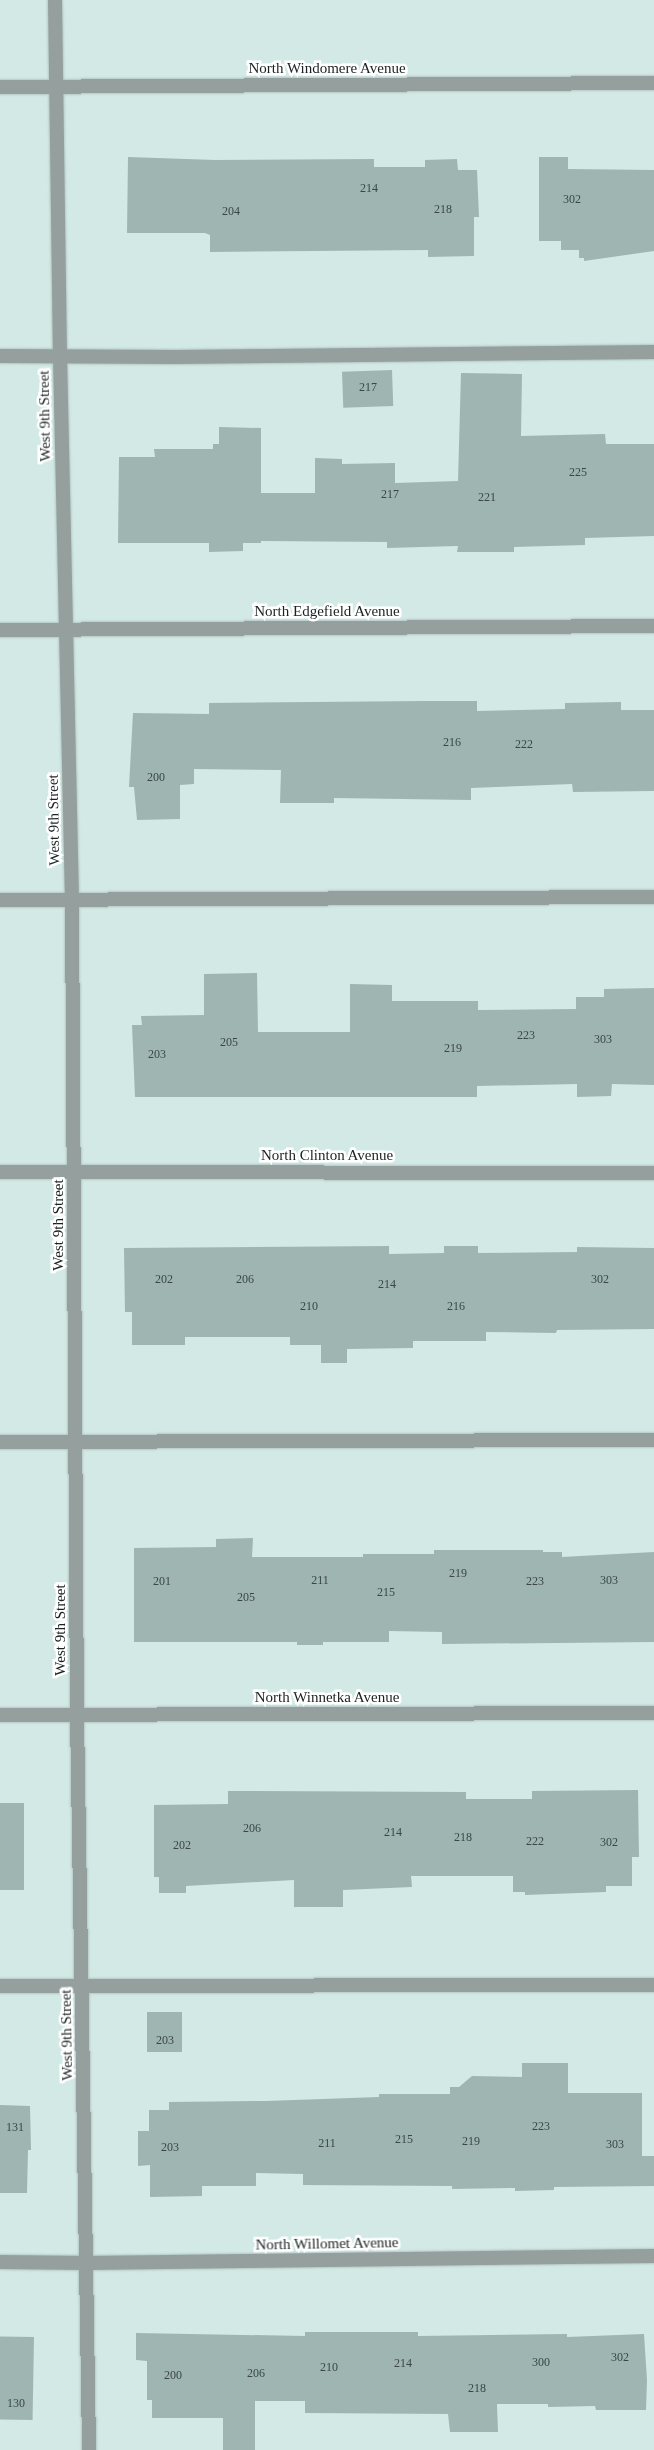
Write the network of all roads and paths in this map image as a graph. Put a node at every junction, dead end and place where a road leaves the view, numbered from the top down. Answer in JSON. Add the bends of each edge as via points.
{"nodes":[{"id":1,"x":55,"y":0,"type":"edge"},
{"id":2,"x":654,"y":83,"type":"edge"},
{"id":3,"x":0,"y":87,"type":"edge"},
{"id":4,"x":58,"y":87,"type":"junction"},
{"id":5,"x":654,"y":352,"type":"edge"},
{"id":6,"x":60,"y":355,"type":"junction"},
{"id":7,"x":0,"y":356,"type":"edge"},
{"id":8,"x":654,"y":626,"type":"edge"},
{"id":9,"x":0,"y":630,"type":"edge"},
{"id":10,"x":67,"y":631,"type":"junction"},
{"id":11,"x":654,"y":896,"type":"edge"},
{"id":12,"x":0,"y":900,"type":"edge"},
{"id":13,"x":72,"y":900,"type":"junction"},
{"id":14,"x":0,"y":1172,"type":"edge"},
{"id":15,"x":76,"y":1172,"type":"junction"},
{"id":16,"x":654,"y":1173,"type":"edge"},
{"id":17,"x":654,"y":1440,"type":"edge"},
{"id":18,"x":0,"y":1442,"type":"edge"},
{"id":19,"x":76,"y":1442,"type":"junction"},
{"id":20,"x":654,"y":1712,"type":"edge"},
{"id":21,"x":0,"y":1715,"type":"edge"},
{"id":22,"x":77,"y":1715,"type":"junction"},
{"id":23,"x":654,"y":1985,"type":"edge"},
{"id":24,"x":0,"y":1986,"type":"edge"},
{"id":25,"x":82,"y":1986,"type":"junction"},
{"id":26,"x":654,"y":2256,"type":"edge"},
{"id":27,"x":0,"y":2262,"type":"edge"},
{"id":28,"x":87,"y":2263,"type":"junction"},
{"id":29,"x":89,"y":2450,"type":"edge"}],
"edges":[{"from":1,"to":4,"type":"street","name":"West 9th Street"},
{"from":2,"to":4,"type":"street","name":"North Windomere Avenue"},
{"from":3,"to":4,"type":"street","name":"North Windomere Avenue"},
{"from":4,"to":6,"type":"street","name":"West 9th Street"},
{"from":5,"to":6,"type":"street","via":[[175,357]]},
{"from":6,"to":7,"type":"street"},
{"from":6,"to":10,"type":"street","name":"West 9th Street"},
{"from":8,"to":10,"type":"street","name":"North Edgefield Avenue"},
{"from":9,"to":10,"type":"street","name":"North Edgefield Avenue"},
{"from":10,"to":13,"type":"street","name":"West 9th Street"},
{"from":11,"to":13,"type":"street"},
{"from":12,"to":13,"type":"street"},
{"from":13,"to":15,"type":"street","name":"West 9th Street"},
{"from":14,"to":15,"type":"street","name":"North Clinton Avenue"},
{"from":15,"to":16,"type":"street","name":"North Clinton Avenue"},
{"from":15,"to":19,"type":"street","name":"West 9th Street"},
{"from":17,"to":19,"type":"street"},
{"from":18,"to":19,"type":"street"},
{"from":19,"to":22,"type":"street","name":"West 9th Street"},
{"from":20,"to":22,"type":"street","name":"North Winnetka Avenue"},
{"from":21,"to":22,"type":"street","name":"North Winnetka Avenue"},
{"from":22,"to":25,"type":"street","name":"West 9th Street"},
{"from":23,"to":25,"type":"street"},
{"from":24,"to":25,"type":"street"},
{"from":25,"to":28,"type":"street","name":"West 9th Street"},
{"from":26,"to":28,"type":"street","name":"North Willomet Avenue"},
{"from":27,"to":28,"type":"street","name":"North Willomet Avenue"},
{"from":28,"to":29,"type":"street","name":"West 9th Street"}]}
